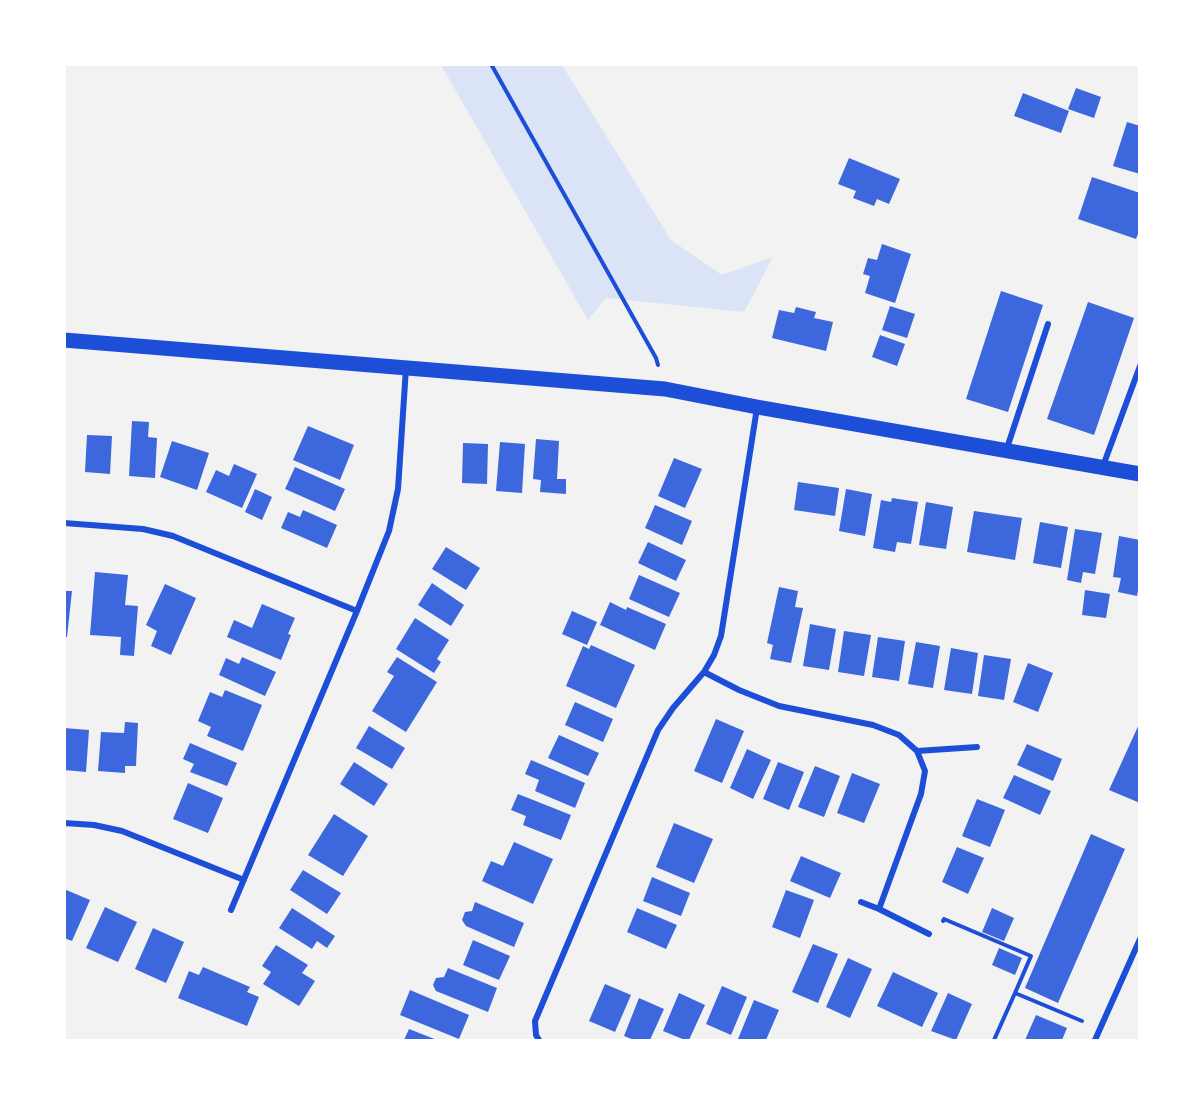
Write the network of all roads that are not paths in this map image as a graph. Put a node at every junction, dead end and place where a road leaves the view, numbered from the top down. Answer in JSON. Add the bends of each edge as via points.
{"nodes":[{"id":1,"x":1048,"y":324,"type":"dead end"},
{"id":2,"x":64,"y":340,"type":"edge"},
{"id":3,"x":1140,"y":366,"type":"edge"},
{"id":4,"x":406,"y":368,"type":"junction"},
{"id":5,"x":757,"y":407,"type":"junction"},
{"id":6,"x":1006,"y":452,"type":"junction"},
{"id":7,"x":1102,"y":467,"type":"junction"},
{"id":8,"x":1140,"y":474,"type":"edge"},
{"id":9,"x":64,"y":523,"type":"edge"},
{"id":10,"x":357,"y":611,"type":"junction"},
{"id":11,"x":704,"y":672,"type":"junction"},
{"id":12,"x":976,"y":747,"type":"dead end"},
{"id":13,"x":917,"y":751,"type":"junction"},
{"id":14,"x":64,"y":823,"type":"edge"},
{"id":15,"x":244,"y":880,"type":"junction"},
{"id":16,"x":861,"y":902,"type":"dead end"},
{"id":17,"x":879,"y":909,"type":"junction"},
{"id":18,"x":231,"y":910,"type":"dead end"},
{"id":19,"x":929,"y":934,"type":"road end"},
{"id":20,"x":1140,"y":939,"type":"edge"},
{"id":21,"x":539,"y":1041,"type":"edge"},
{"id":22,"x":1095,"y":1041,"type":"edge"}],
"edges":[{"from":1,"to":6,"type":"street"},
{"from":2,"to":4,"type":"main road"},
{"from":3,"to":7,"type":"street"},
{"from":4,"to":5,"type":"main road","via":[[665,389]]},
{"from":4,"to":10,"type":"street","via":[[398,489],[389,531]]},
{"from":5,"to":6,"type":"main road"},
{"from":5,"to":11,"type":"street","via":[[721,636]]},
{"from":6,"to":7,"type":"main road"},
{"from":7,"to":8,"type":"main road"},
{"from":9,"to":10,"type":"street","via":[[143,529],[173,536]]},
{"from":10,"to":15,"type":"street"},
{"from":11,"to":13,"type":"street","via":[[779,706],[873,724],[899,735]]},
{"from":11,"to":21,"type":"street","via":[[658,730],[535,1021]]},
{"from":12,"to":13,"type":"street"},
{"from":13,"to":17,"type":"street","via":[[925,771],[921,794]]},
{"from":14,"to":15,"type":"street","via":[[122,831]]},
{"from":15,"to":18,"type":"street"},
{"from":16,"to":17,"type":"street"},
{"from":17,"to":19,"type":"street"},
{"from":20,"to":22,"type":"street"}]}
